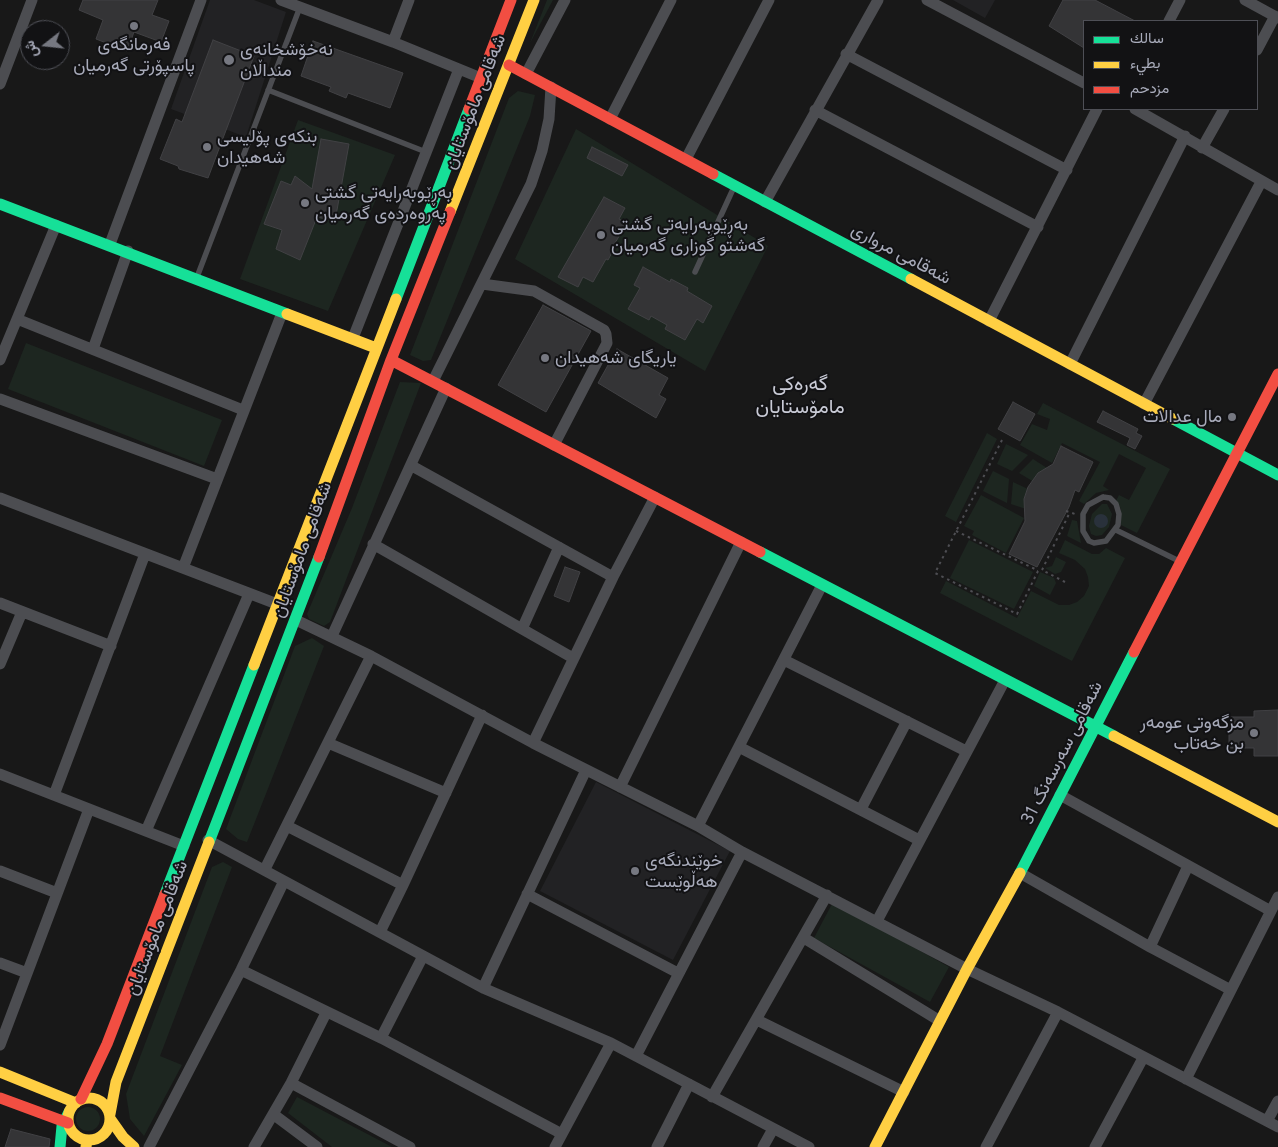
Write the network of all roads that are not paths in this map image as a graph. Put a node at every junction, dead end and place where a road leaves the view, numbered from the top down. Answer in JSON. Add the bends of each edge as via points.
{"nodes":[{"id":1,"x":32,"y":0,"type":"edge"},
{"id":2,"x":201,"y":0,"type":"edge"},
{"id":3,"x":281,"y":0,"type":"edge"},
{"id":4,"x":409,"y":0,"type":"edge"},
{"id":5,"x":511,"y":0,"type":"edge"},
{"id":6,"x":534,"y":0,"type":"edge"},
{"id":7,"x":565,"y":0,"type":"edge"},
{"id":8,"x":671,"y":0,"type":"edge"},
{"id":9,"x":769,"y":0,"type":"edge"},
{"id":10,"x":878,"y":0,"type":"edge"},
{"id":11,"x":927,"y":0,"type":"edge"},
{"id":12,"x":1180,"y":0,"type":"edge"},
{"id":13,"x":1245,"y":0,"type":"edge"},
{"id":14,"x":300,"y":7,"type":"junction"},
{"id":15,"x":1277,"y":17,"type":"edge"},
{"id":16,"x":1169,"y":20,"type":"edge"},
{"id":17,"x":393,"y":42,"type":"junction"},
{"id":18,"x":1258,"y":48,"type":"edge"},
{"id":19,"x":846,"y":54,"type":"junction"},
{"id":20,"x":508,"y":64,"type":"junction"},
{"id":21,"x":459,"y":69,"type":"junction"},
{"id":22,"x":526,"y":74,"type":"junction"},
{"id":23,"x":481,"y":78,"type":"junction"},
{"id":24,"x":1083,"y":82,"type":"edge"},
{"id":25,"x":0,"y":84,"type":"edge"},
{"id":26,"x":551,"y":87,"type":"junction"},
{"id":27,"x":268,"y":90,"type":"junction"},
{"id":28,"x":815,"y":110,"type":"junction"},
{"id":29,"x":1097,"y":110,"type":"edge"},
{"id":30,"x":1137,"y":110,"type":"edge"},
{"id":31,"x":1223,"y":110,"type":"edge"},
{"id":32,"x":610,"y":118,"type":"junction"},
{"id":33,"x":1185,"y":136,"type":"junction"},
{"id":34,"x":1202,"y":148,"type":"junction"},
{"id":35,"x":426,"y":152,"type":"junction"},
{"id":36,"x":686,"y":159,"type":"junction"},
{"id":37,"x":1068,"y":170,"type":"junction"},
{"id":38,"x":1261,"y":182,"type":"junction"},
{"id":39,"x":735,"y":186,"type":"junction"},
{"id":40,"x":439,"y":188,"type":"junction"},
{"id":41,"x":1278,"y":190,"type":"edge"},
{"id":42,"x":457,"y":196,"type":"junction"},
{"id":43,"x":766,"y":202,"type":"junction"},
{"id":44,"x":0,"y":204,"type":"edge"},
{"id":45,"x":56,"y":225,"type":"junction"},
{"id":46,"x":1038,"y":227,"type":"junction"},
{"id":47,"x":422,"y":230,"type":"junction"},
{"id":48,"x":441,"y":237,"type":"junction"},
{"id":49,"x":110,"y":244,"type":"junction"},
{"id":50,"x":128,"y":251,"type":"junction"},
{"id":51,"x":695,"y":272,"type":"dead end"},
{"id":52,"x":197,"y":279,"type":"junction"},
{"id":53,"x":482,"y":284,"type":"junction"},
{"id":54,"x":282,"y":313,"type":"junction"},
{"id":55,"x":17,"y":319,"type":"junction"},
{"id":56,"x":989,"y":321,"type":"junction"},
{"id":57,"x":353,"y":338,"type":"junction"},
{"id":58,"x":376,"y":348,"type":"junction"},
{"id":59,"x":92,"y":349,"type":"junction"},
{"id":60,"x":0,"y":360,"type":"edge"},
{"id":61,"x":391,"y":360,"type":"junction"},
{"id":62,"x":1070,"y":364,"type":"junction"},
{"id":63,"x":1278,"y":374,"type":"edge"},
{"id":64,"x":433,"y":381,"type":"junction"},
{"id":65,"x":446,"y":388,"type":"junction"},
{"id":66,"x":0,"y":399,"type":"edge"},
{"id":67,"x":1144,"y":404,"type":"junction"},
{"id":68,"x":243,"y":410,"type":"junction"},
{"id":69,"x":554,"y":445,"type":"junction"},
{"id":70,"x":1237,"y":453,"type":"junction"},
{"id":71,"x":412,"y":466,"type":"junction"},
{"id":72,"x":1278,"y":475,"type":"edge"},
{"id":73,"x":217,"y":479,"type":"junction"},
{"id":74,"x":655,"y":497,"type":"junction"},
{"id":75,"x":0,"y":498,"type":"edge"},
{"id":76,"x":1116,"y":530,"type":"junction"},
{"id":77,"x":741,"y":542,"type":"junction"},
{"id":78,"x":373,"y":544,"type":"junction"},
{"id":79,"x":559,"y":547,"type":"junction"},
{"id":80,"x":145,"y":554,"type":"junction"},
{"id":81,"x":1180,"y":562,"type":"junction"},
{"id":82,"x":183,"y":568,"type":"junction"},
{"id":83,"x":613,"y":577,"type":"junction"},
{"id":84,"x":822,"y":585,"type":"junction"},
{"id":85,"x":249,"y":594,"type":"junction"},
{"id":86,"x":0,"y":603,"type":"edge"},
{"id":87,"x":277,"y":604,"type":"junction"},
{"id":88,"x":22,"y":612,"type":"junction"},
{"id":89,"x":296,"y":620,"type":"junction"},
{"id":90,"x":522,"y":629,"type":"junction"},
{"id":91,"x":332,"y":636,"type":"junction"},
{"id":92,"x":111,"y":646,"type":"junction"},
{"id":93,"x":371,"y":656,"type":"junction"},
{"id":94,"x":573,"y":658,"type":"junction"},
{"id":95,"x":784,"y":660,"type":"junction"},
{"id":96,"x":0,"y":664,"type":"edge"},
{"id":97,"x":1005,"y":680,"type":"junction"},
{"id":98,"x":482,"y":715,"type":"junction"},
{"id":99,"x":906,"y":721,"type":"junction"},
{"id":100,"x":1095,"y":726,"type":"junction"},
{"id":101,"x":328,"y":743,"type":"junction"},
{"id":102,"x":533,"y":743,"type":"junction"},
{"id":103,"x":739,"y":747,"type":"junction"},
{"id":104,"x":966,"y":751,"type":"junction"},
{"id":105,"x":586,"y":770,"type":"junction"},
{"id":106,"x":0,"y":774,"type":"edge"},
{"id":107,"x":620,"y":787,"type":"junction"},
{"id":108,"x":446,"y":793,"type":"junction"},
{"id":109,"x":54,"y":795,"type":"junction"},
{"id":110,"x":1060,"y":795,"type":"junction"},
{"id":111,"x":89,"y":809,"type":"junction"},
{"id":112,"x":861,"y":810,"type":"junction"},
{"id":113,"x":1278,"y":822,"type":"edge"},
{"id":114,"x":287,"y":826,"type":"junction"},
{"id":115,"x":698,"y":826,"type":"junction"},
{"id":116,"x":146,"y":831,"type":"junction"},
{"id":117,"x":208,"y":840,"type":"junction"},
{"id":118,"x":920,"y":840,"type":"junction"},
{"id":119,"x":184,"y":846,"type":"junction"},
{"id":120,"x":742,"y":852,"type":"junction"},
{"id":121,"x":1188,"y":866,"type":"junction"},
{"id":122,"x":265,"y":869,"type":"junction"},
{"id":123,"x":0,"y":871,"type":"edge"},
{"id":124,"x":1020,"y":873,"type":"junction"},
{"id":125,"x":284,"y":881,"type":"junction"},
{"id":126,"x":403,"y":886,"type":"junction"},
{"id":127,"x":57,"y":893,"type":"junction"},
{"id":128,"x":527,"y":894,"type":"junction"},
{"id":129,"x":827,"y":896,"type":"junction"},
{"id":130,"x":1278,"y":898,"type":"edge"},
{"id":131,"x":1271,"y":911,"type":"junction"},
{"id":132,"x":878,"y":921,"type":"junction"},
{"id":133,"x":380,"y":932,"type":"junction"},
{"id":134,"x":804,"y":938,"type":"junction"},
{"id":135,"x":1150,"y":947,"type":"junction"},
{"id":136,"x":424,"y":956,"type":"junction"},
{"id":137,"x":0,"y":963,"type":"edge"},
{"id":138,"x":967,"y":969,"type":"junction"},
{"id":139,"x":241,"y":970,"type":"junction"},
{"id":140,"x":27,"y":973,"type":"junction"},
{"id":141,"x":678,"y":973,"type":"junction"},
{"id":142,"x":483,"y":988,"type":"junction"},
{"id":143,"x":1231,"y":990,"type":"junction"},
{"id":144,"x":1058,"y":1012,"type":"junction"},
{"id":145,"x":326,"y":1013,"type":"junction"},
{"id":146,"x":757,"y":1020,"type":"junction"},
{"id":147,"x":940,"y":1021,"type":"junction"},
{"id":148,"x":380,"y":1038,"type":"junction"},
{"id":149,"x":611,"y":1043,"type":"junction"},
{"id":150,"x":0,"y":1045,"type":"edge"},
{"id":151,"x":636,"y":1056,"type":"junction"},
{"id":152,"x":1144,"y":1058,"type":"junction"},
{"id":153,"x":0,"y":1072,"type":"edge"},
{"id":154,"x":1186,"y":1079,"type":"junction"},
{"id":155,"x":291,"y":1083,"type":"junction"},
{"id":156,"x":689,"y":1084,"type":"junction"},
{"id":157,"x":904,"y":1092,"type":"junction"},
{"id":158,"x":712,"y":1097,"type":"junction"},
{"id":159,"x":0,"y":1098,"type":"edge"},
{"id":160,"x":1278,"y":1101,"type":"edge"},
{"id":161,"x":71,"y":1112,"type":"junction"},
{"id":162,"x":273,"y":1114,"type":"junction"},
{"id":163,"x":110,"y":1117,"type":"junction"},
{"id":164,"x":1267,"y":1121,"type":"junction"},
{"id":165,"x":1278,"y":1127,"type":"edge"},
{"id":166,"x":773,"y":1129,"type":"junction"},
{"id":167,"x":562,"y":1134,"type":"junction"},
{"id":168,"x":94,"y":1143,"type":"edge"},
{"id":169,"x":60,"y":1147,"type":"edge"},
{"id":170,"x":134,"y":1147,"type":"edge"},
{"id":171,"x":149,"y":1147,"type":"edge"},
{"id":172,"x":254,"y":1147,"type":"edge"},
{"id":173,"x":317,"y":1147,"type":"edge"},
{"id":174,"x":410,"y":1147,"type":"edge"},
{"id":175,"x":555,"y":1147,"type":"edge"},
{"id":176,"x":657,"y":1147,"type":"edge"},
{"id":177,"x":763,"y":1147,"type":"edge"},
{"id":178,"x":809,"y":1147,"type":"edge"},
{"id":179,"x":875,"y":1147,"type":"edge"},
{"id":180,"x":986,"y":1147,"type":"edge"},
{"id":181,"x":1095,"y":1147,"type":"edge"}],
"edges":[{"from":1,"to":25,"type":"street"},
{"from":2,"to":49,"type":"street"},
{"from":3,"to":14,"type":"street"},
{"from":4,"to":17,"type":"street"},
{"from":5,"to":23,"type":"street","name":"شەقامی مامۆستایان"},
{"from":6,"to":20,"type":"street","name":"شەقامی مامۆستایان"},
{"from":7,"to":22,"type":"street"},
{"from":8,"to":32,"type":"street"},
{"from":9,"to":36,"type":"street"},
{"from":10,"to":19,"type":"street"},
{"from":11,"to":24,"type":"street"},
{"from":12,"to":16,"type":"street"},
{"from":13,"to":15,"type":"street"},
{"from":14,"to":17,"type":"street"},
{"from":14,"to":27,"type":"lane"},
{"from":15,"to":18,"type":"street"},
{"from":17,"to":21,"type":"street"},
{"from":19,"to":28,"type":"street"},
{"from":19,"to":37,"type":"street"},
{"from":20,"to":22,"type":"street","name":"شەقامی مرواری"},
{"from":20,"to":42,"type":"street","name":"شەقامی مامۆستایان"},
{"from":21,"to":23,"type":"street"},
{"from":21,"to":35,"type":"street"},
{"from":22,"to":26,"type":"street","name":"شەقامی مرواری"},
{"from":23,"to":40,"type":"street","name":"شەقامی مامۆستایان"},
{"from":26,"to":32,"type":"street","name":"شەقامی مرواری"},
{"from":26,"to":53,"type":"street","via":[[549,119],[531,184]]},
{"from":27,"to":35,"type":"lane"},
{"from":27,"to":52,"type":"lane"},
{"from":28,"to":43,"type":"street"},
{"from":28,"to":46,"type":"street"},
{"from":29,"to":37,"type":"street"},
{"from":30,"to":33,"type":"street"},
{"from":31,"to":34,"type":"street"},
{"from":32,"to":36,"type":"street","name":"شەقامی مرواری"},
{"from":33,"to":34,"type":"street"},
{"from":33,"to":62,"type":"street"},
{"from":34,"to":38,"type":"street"},
{"from":35,"to":57,"type":"street"},
{"from":36,"to":39,"type":"street","name":"شەقامی مرواری"},
{"from":37,"to":46,"type":"street"},
{"from":38,"to":41,"type":"street"},
{"from":38,"to":67,"type":"street"},
{"from":39,"to":43,"type":"street","name":"شەقامی مرواری"},
{"from":39,"to":51,"type":"lane"},
{"from":40,"to":42,"type":"street","via":[[444,195]]},
{"from":40,"to":47,"type":"street","name":"شەقامی مامۆستایان"},
{"from":42,"to":48,"type":"street","name":"شەقامی مامۆستایان"},
{"from":43,"to":56,"type":"street","name":"شەقامی مرواری"},
{"from":44,"to":45,"type":"street"},
{"from":45,"to":49,"type":"street"},
{"from":45,"to":55,"type":"street"},
{"from":46,"to":56,"type":"street"},
{"from":47,"to":48,"type":"street","via":[[435,230]]},
{"from":47,"to":58,"type":"street","name":"شەقامی مامۆستایان"},
{"from":48,"to":61,"type":"street","name":"شەقامی مامۆستایان"},
{"from":49,"to":50,"type":"street"},
{"from":50,"to":52,"type":"street"},
{"from":50,"to":59,"type":"street"},
{"from":52,"to":54,"type":"street"},
{"from":53,"to":64,"type":"street"},
{"from":53,"to":69,"type":"street","via":[[534,291],[606,334],[607,343]]},
{"from":54,"to":57,"type":"street"},
{"from":54,"to":68,"type":"street"},
{"from":55,"to":59,"type":"street"},
{"from":55,"to":60,"type":"street"},
{"from":56,"to":62,"type":"street","name":"شەقامی مرواری"},
{"from":57,"to":58,"type":"street"},
{"from":58,"to":87,"type":"street","name":"شەقامی مامۆستایان"},
{"from":59,"to":68,"type":"street"},
{"from":61,"to":64,"type":"street"},
{"from":61,"to":89,"type":"street","name":"شەقامی مامۆستایان"},
{"from":62,"to":67,"type":"street","name":"شەقامی مرواری"},
{"from":63,"to":70,"type":"street","name":"شەقامی سەرسەنگ 31"},
{"from":64,"to":65,"type":"street"},
{"from":65,"to":69,"type":"street"},
{"from":65,"to":71,"type":"street"},
{"from":66,"to":73,"type":"street"},
{"from":67,"to":70,"type":"street","name":"شەقامی مرواری"},
{"from":68,"to":73,"type":"street"},
{"from":69,"to":74,"type":"street"},
{"from":70,"to":72,"type":"street","name":"شەقامی مرواری"},
{"from":70,"to":81,"type":"street","name":"شەقامی سەرسەنگ 31"},
{"from":71,"to":78,"type":"street"},
{"from":71,"to":79,"type":"street"},
{"from":73,"to":82,"type":"street"},
{"from":74,"to":77,"type":"street"},
{"from":74,"to":83,"type":"street"},
{"from":75,"to":80,"type":"street"},
{"from":76,"to":76,"type":"lane","via":[[1106,541],[1089,541],[1082,525],[1088,505],[1103,497],[1113,500],[1119,514]]},
{"from":76,"to":81,"type":"lane"},
{"from":77,"to":84,"type":"street"},
{"from":77,"to":107,"type":"street"},
{"from":78,"to":90,"type":"street"},
{"from":78,"to":91,"type":"street"},
{"from":79,"to":83,"type":"street"},
{"from":79,"to":90,"type":"street"},
{"from":80,"to":82,"type":"street"},
{"from":80,"to":92,"type":"street"},
{"from":81,"to":100,"type":"street","name":"شەقامی سەرسەنگ 31"},
{"from":82,"to":85,"type":"street"},
{"from":83,"to":94,"type":"street"},
{"from":84,"to":95,"type":"street"},
{"from":84,"to":97,"type":"street"},
{"from":85,"to":87,"type":"street"},
{"from":85,"to":116,"type":"street"},
{"from":86,"to":88,"type":"street"},
{"from":87,"to":119,"type":"street","name":"شەقامی مامۆستایان"},
{"from":88,"to":92,"type":"street"},
{"from":88,"to":96,"type":"street"},
{"from":89,"to":91,"type":"street"},
{"from":89,"to":117,"type":"street","name":"شەقامی مامۆستایان"},
{"from":90,"to":94,"type":"street"},
{"from":91,"to":93,"type":"street"},
{"from":92,"to":109,"type":"street"},
{"from":93,"to":98,"type":"street"},
{"from":93,"to":101,"type":"street"},
{"from":94,"to":102,"type":"street"},
{"from":95,"to":99,"type":"street"},
{"from":95,"to":103,"type":"street"},
{"from":97,"to":100,"type":"street"},
{"from":97,"to":104,"type":"street"},
{"from":98,"to":102,"type":"street"},
{"from":98,"to":108,"type":"street"},
{"from":99,"to":104,"type":"street"},
{"from":99,"to":112,"type":"street"},
{"from":100,"to":110,"type":"street","name":"شەقامی سەرسەنگ 31"},
{"from":100,"to":113,"type":"street"},
{"from":101,"to":108,"type":"street"},
{"from":101,"to":114,"type":"street"},
{"from":102,"to":105,"type":"street"},
{"from":103,"to":112,"type":"street"},
{"from":103,"to":115,"type":"street"},
{"from":104,"to":118,"type":"street"},
{"from":105,"to":107,"type":"street"},
{"from":105,"to":128,"type":"street"},
{"from":106,"to":109,"type":"street"},
{"from":107,"to":115,"type":"street"},
{"from":108,"to":126,"type":"street"},
{"from":109,"to":111,"type":"street"},
{"from":110,"to":121,"type":"street"},
{"from":110,"to":124,"type":"street","name":"شەقامی سەرسەنگ 31"},
{"from":111,"to":116,"type":"street"},
{"from":111,"to":127,"type":"street"},
{"from":112,"to":118,"type":"street"},
{"from":114,"to":122,"type":"street"},
{"from":114,"to":126,"type":"street"},
{"from":115,"to":120,"type":"street"},
{"from":116,"to":119,"type":"street"},
{"from":117,"to":122,"type":"street"},
{"from":117,"to":163,"type":"street","name":"شەقامی مامۆستایان","via":[[116,1082]]},
{"from":118,"to":132,"type":"street"},
{"from":119,"to":161,"type":"street","name":"شەقامی مامۆستایان","via":[[107,1044]]},
{"from":120,"to":129,"type":"street"},
{"from":120,"to":141,"type":"street"},
{"from":121,"to":131,"type":"street"},
{"from":121,"to":135,"type":"street"},
{"from":122,"to":125,"type":"street"},
{"from":123,"to":127,"type":"street"},
{"from":124,"to":135,"type":"street"},
{"from":124,"to":138,"type":"street","name":"شەقامی سەرسەنگ 31"},
{"from":125,"to":133,"type":"street"},
{"from":125,"to":139,"type":"street"},
{"from":126,"to":133,"type":"street"},
{"from":127,"to":140,"type":"street"},
{"from":128,"to":141,"type":"street"},
{"from":128,"to":142,"type":"street"},
{"from":129,"to":132,"type":"street"},
{"from":129,"to":134,"type":"street"},
{"from":130,"to":131,"type":"street"},
{"from":131,"to":143,"type":"street"},
{"from":132,"to":138,"type":"street"},
{"from":133,"to":136,"type":"street"},
{"from":134,"to":146,"type":"street"},
{"from":134,"to":147,"type":"street"},
{"from":135,"to":143,"type":"street"},
{"from":136,"to":142,"type":"street"},
{"from":136,"to":148,"type":"street"},
{"from":137,"to":140,"type":"street"},
{"from":138,"to":144,"type":"street"},
{"from":138,"to":147,"type":"street","name":"شەقامی سەرسەنگ 31"},
{"from":139,"to":145,"type":"street"},
{"from":139,"to":171,"type":"street"},
{"from":140,"to":150,"type":"street"},
{"from":141,"to":151,"type":"street"},
{"from":142,"to":149,"type":"street"},
{"from":143,"to":154,"type":"street"},
{"from":144,"to":152,"type":"street"},
{"from":144,"to":180,"type":"street"},
{"from":145,"to":148,"type":"street"},
{"from":145,"to":155,"type":"street"},
{"from":146,"to":157,"type":"street"},
{"from":146,"to":158,"type":"street"},
{"from":147,"to":157,"type":"street","name":"شەقامی سەرسەنگ 31"},
{"from":148,"to":167,"type":"street"},
{"from":149,"to":151,"type":"street"},
{"from":149,"to":167,"type":"street"},
{"from":151,"to":156,"type":"street"},
{"from":152,"to":154,"type":"street"},
{"from":152,"to":181,"type":"street"},
{"from":153,"to":161,"type":"street"},
{"from":154,"to":164,"type":"street"},
{"from":155,"to":162,"type":"street"},
{"from":155,"to":174,"type":"street"},
{"from":156,"to":158,"type":"street"},
{"from":156,"to":176,"type":"street"},
{"from":157,"to":179,"type":"street","name":"شەقامی سەرسەنگ 31"},
{"from":158,"to":166,"type":"street"},
{"from":159,"to":161,"type":"street"},
{"from":160,"to":164,"type":"street"},
{"from":161,"to":163,"type":"street","via":[[99,1100],[108,1108]]},
{"from":161,"to":168,"type":"street","via":[[73,1133]]},
{"from":161,"to":169,"type":"street","name":"شەقامی مامۆستایان"},
{"from":162,"to":172,"type":"street"},
{"from":162,"to":173,"type":"street"},
{"from":163,"to":168,"type":"street","via":[[107,1132]]},
{"from":163,"to":170,"type":"street"},
{"from":164,"to":165,"type":"street"},
{"from":166,"to":177,"type":"street"},
{"from":166,"to":178,"type":"street"},
{"from":167,"to":175,"type":"street"}]}
